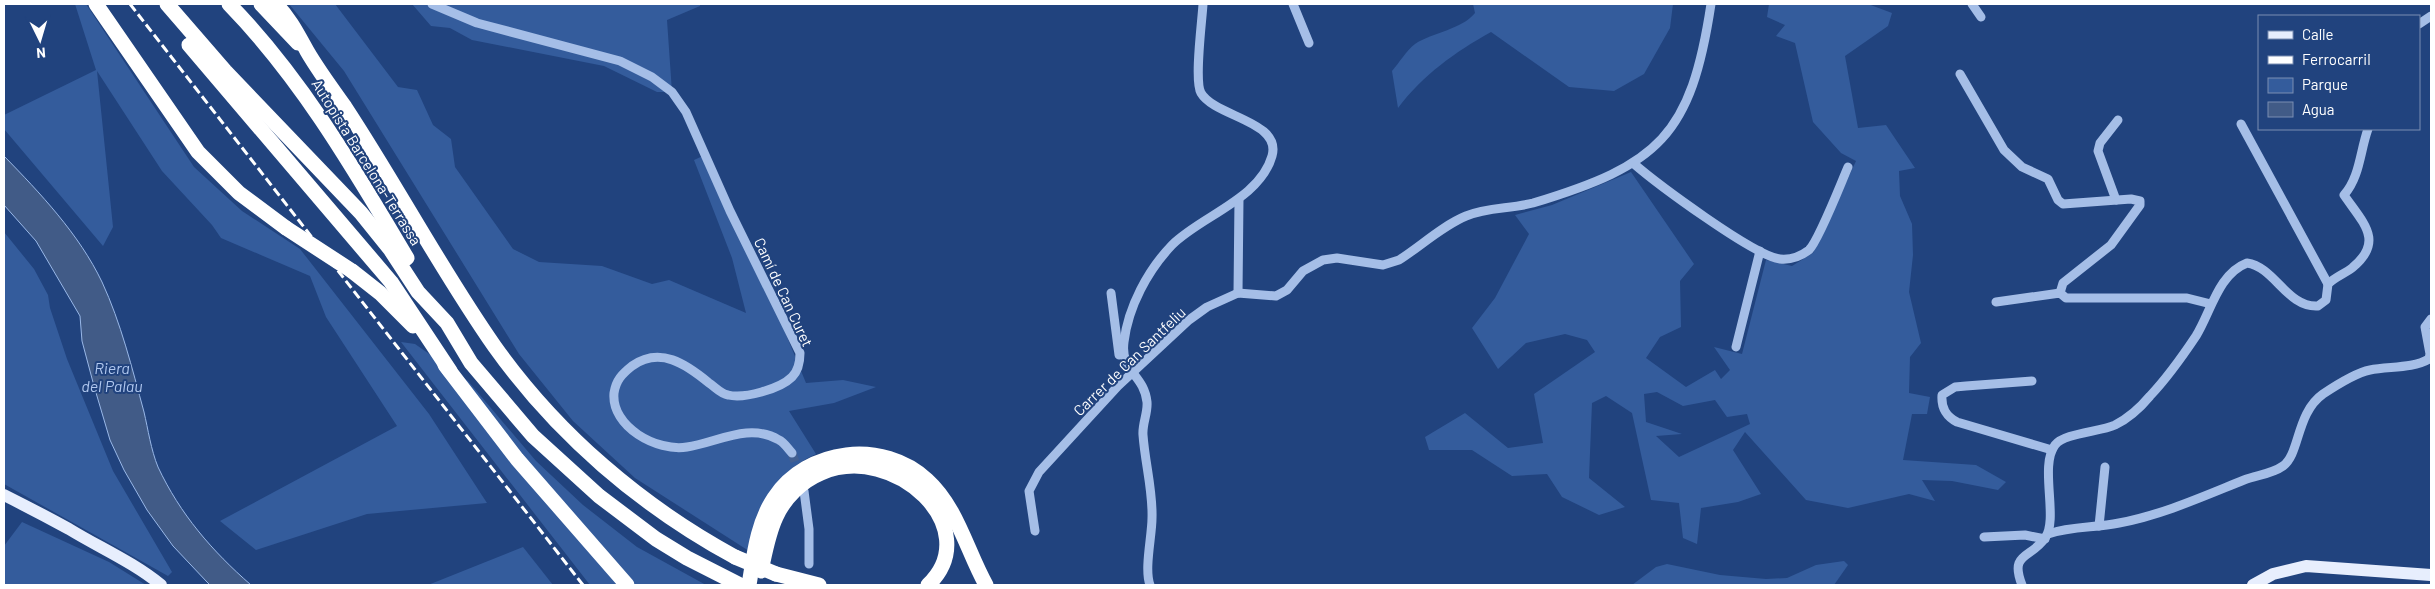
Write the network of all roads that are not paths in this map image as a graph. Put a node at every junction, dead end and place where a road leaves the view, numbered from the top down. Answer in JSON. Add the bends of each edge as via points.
{"nodes":[{"id":1,"x":96,"y":4,"type":"edge"},
{"id":2,"x":159,"y":4,"type":"edge"},
{"id":3,"x":167,"y":4,"type":"edge"},
{"id":4,"x":229,"y":4,"type":"edge"},
{"id":5,"x":261,"y":4,"type":"edge"},
{"id":6,"x":276,"y":4,"type":"edge"},
{"id":7,"x":432,"y":4,"type":"edge"},
{"id":8,"x":1203,"y":4,"type":"edge"},
{"id":9,"x":1293,"y":4,"type":"edge"},
{"id":10,"x":1710,"y":4,"type":"edge"},
{"id":11,"x":1972,"y":4,"type":"edge"},
{"id":12,"x":2431,"y":16,"type":"edge"},
{"id":13,"x":1981,"y":17,"type":"dead end"},
{"id":14,"x":2420,"y":23,"type":"edge"},
{"id":15,"x":1309,"y":43,"type":"dead end"},
{"id":16,"x":307,"y":51,"type":"junction"},
{"id":17,"x":1960,"y":74,"type":"dead end"},
{"id":18,"x":2118,"y":120,"type":"dead end"},
{"id":19,"x":2241,"y":124,"type":"dead end"},
{"id":20,"x":2368,"y":130,"type":"edge"},
{"id":21,"x":1633,"y":163,"type":"junction"},
{"id":22,"x":1848,"y":167,"type":"dead end"},
{"id":23,"x":1239,"y":199,"type":"junction"},
{"id":24,"x":2116,"y":200,"type":"junction"},
{"id":25,"x":1760,"y":251,"type":"junction"},
{"id":26,"x":2328,"y":284,"type":"junction"},
{"id":27,"x":1238,"y":293,"type":"junction"},
{"id":28,"x":2060,"y":293,"type":"junction"},
{"id":29,"x":1111,"y":294,"type":"dead end"},
{"id":30,"x":1996,"y":302,"type":"dead end"},
{"id":31,"x":2211,"y":304,"type":"junction"},
{"id":32,"x":2431,"y":319,"type":"edge"},
{"id":33,"x":447,"y":324,"type":"junction"},
{"id":34,"x":1736,"y":347,"type":"dead end"},
{"id":35,"x":1124,"y":361,"type":"junction"},
{"id":36,"x":450,"y":371,"type":"junction"},
{"id":37,"x":1134,"y":373,"type":"junction"},
{"id":38,"x":2032,"y":381,"type":"dead end"},
{"id":39,"x":2052,"y":450,"type":"junction"},
{"id":40,"x":792,"y":453,"type":"tunnel mouth"},
{"id":41,"x":2105,"y":467,"type":"dead end"},
{"id":42,"x":804,"y":491,"type":"dead end"},
{"id":43,"x":4,"y":495,"type":"edge"},
{"id":44,"x":4,"y":504,"type":"edge"},
{"id":45,"x":2099,"y":526,"type":"junction"},
{"id":46,"x":68,"y":529,"type":"junction"},
{"id":47,"x":1035,"y":531,"type":"dead end"},
{"id":48,"x":1984,"y":537,"type":"dead end"},
{"id":49,"x":2046,"y":537,"type":"junction"},
{"id":50,"x":809,"y":564,"type":"dead end"},
{"id":51,"x":776,"y":574,"type":"junction"},
{"id":52,"x":2431,"y":575,"type":"edge"},
{"id":53,"x":161,"y":585,"type":"edge"},
{"id":54,"x":627,"y":585,"type":"edge"},
{"id":55,"x":741,"y":585,"type":"edge"},
{"id":56,"x":759,"y":585,"type":"edge"},
{"id":57,"x":802,"y":585,"type":"edge"},
{"id":58,"x":819,"y":585,"type":"edge"},
{"id":59,"x":928,"y":585,"type":"edge"},
{"id":60,"x":986,"y":585,"type":"edge"},
{"id":61,"x":1150,"y":585,"type":"edge"},
{"id":62,"x":2022,"y":585,"type":"edge"},
{"id":63,"x":2253,"y":585,"type":"edge"}],
"edges":[{"from":1,"to":36,"type":"highway","bridge":true,"via":[[198,152],[239,193],[380,293]]},
{"from":2,"to":36,"type":"highway","via":[[210,70],[391,282]]},
{"from":3,"to":33,"type":"highway","via":[[225,71],[339,188],[390,249],[418,292]]},
{"from":4,"to":33,"type":"highway","name":"Autopista Barcelona-Terrassa","via":[[277,56],[328,127]]},
{"from":5,"to":16,"type":"highway"},
{"from":6,"to":16,"type":"highway","via":[[292,21]]},
{"from":7,"to":40,"type":"street","name":"Camí de Can Curet","via":[[477,23],[620,61],[652,77],[672,92],[686,112],[730,211],[800,352],[799,366],[792,377],[771,389],[747,396],[727,395],[683,364],[665,356],[651,356],[624,373],[615,383],[617,413],[625,426],[637,434],[670,446],[685,448],[740,433],[761,434],[779,440]]},
{"from":8,"to":23,"type":"street","via":[[1199,88],[1208,102],[1264,131],[1272,147],[1272,156],[1261,176]]},
{"from":9,"to":15,"type":"street"},
{"from":10,"to":21,"type":"street","name":"Carrer de Can Santfeliu","via":[[1697,76],[1687,100],[1672,128],[1658,145]]},
{"from":11,"to":13,"type":"street"},
{"from":12,"to":14,"type":"street"},
{"from":16,"to":51,"type":"highway","bridge":true,"via":[[368,141],[475,317],[550,415],[610,472],[689,530]]},
{"from":17,"to":24,"type":"street","via":[[2004,150],[2022,167],[2048,179],[2058,200],[2063,204]]},
{"from":18,"to":24,"type":"street","via":[[2100,143],[2098,151]]},
{"from":19,"to":26,"type":"street"},
{"from":20,"to":26,"type":"street","via":[[2360,162],[2344,195],[2368,232],[2370,245],[2358,263]]},
{"from":21,"to":25,"type":"street","via":[[1674,195]]},
{"from":21,"to":27,"type":"street","name":"Carrer de Can Santfeliu","via":[[1574,190],[1464,217],[1390,263],[1383,265],[1330,258],[1308,267],[1287,290],[1276,296]]},
{"from":22,"to":25,"type":"street","via":[[1808,250],[1781,260]]},
{"from":23,"to":27,"type":"street"},
{"from":23,"to":35,"type":"street","via":[[1187,232],[1161,259],[1132,311],[1124,339]]},
{"from":24,"to":28,"type":"street","via":[[2136,200],[2140,205],[2111,245],[2063,283]]},
{"from":25,"to":34,"type":"street"},
{"from":26,"to":31,"type":"street","via":[[2326,300],[2322,304],[2306,305],[2258,265],[2247,263],[2234,271]]},
{"from":27,"to":37,"type":"street","name":"Carrer de Can Santfeliu","via":[[1188,320]]},
{"from":28,"to":30,"type":"street"},
{"from":28,"to":31,"type":"street","via":[[2066,298],[2187,298]]},
{"from":29,"to":35,"type":"street","via":[[1119,356]]},
{"from":31,"to":39,"type":"street","via":[[2188,346],[2134,413],[2105,429],[2063,439]]},
{"from":32,"to":45,"type":"street","via":[[2425,327],[2429,359],[2368,370],[2322,394],[2299,428],[2289,461],[2276,470],[2179,505],[2121,523]]},
{"from":33,"to":55,"type":"highway","via":[[471,363],[499,398],[568,469],[656,539]]},
{"from":35,"to":37,"type":"street"},
{"from":36,"to":54,"type":"highway","via":[[517,459]]},
{"from":37,"to":47,"type":"street","name":"Carrer de Can Santfeliu","via":[[1101,404],[1032,482],[1029,492]]},
{"from":37,"to":61,"type":"street","via":[[1145,389],[1148,405],[1143,433],[1152,515]]},
{"from":38,"to":39,"type":"street","via":[[1955,388],[1942,395],[1943,406],[1948,416],[1957,422]]},
{"from":39,"to":49,"type":"street"},
{"from":41,"to":45,"type":"street"},
{"from":42,"to":50,"type":"street"},
{"from":43,"to":46,"type":"main road"},
{"from":44,"to":46,"type":"main road"},
{"from":45,"to":49,"type":"street","via":[[2077,526]]},
{"from":46,"to":53,"type":"main road","via":[[132,564]]},
{"from":48,"to":49,"type":"street"},
{"from":49,"to":62,"type":"street","via":[[2018,563],[2017,573]]},
{"from":51,"to":57,"type":"highway"},
{"from":51,"to":58,"type":"highway"},
{"from":52,"to":63,"type":"main road","via":[[2306,566],[2272,574]]},
{"from":55,"to":60,"type":"highway","via":[[763,518],[782,488],[798,473],[819,461],[859,454],[895,460],[917,471],[930,483],[949,508]]},
{"from":56,"to":59,"type":"highway","via":[[768,537],[787,499],[815,476],[856,465],[883,469],[901,477],[918,488],[935,511],[943,528],[945,549],[939,571]]}]}
